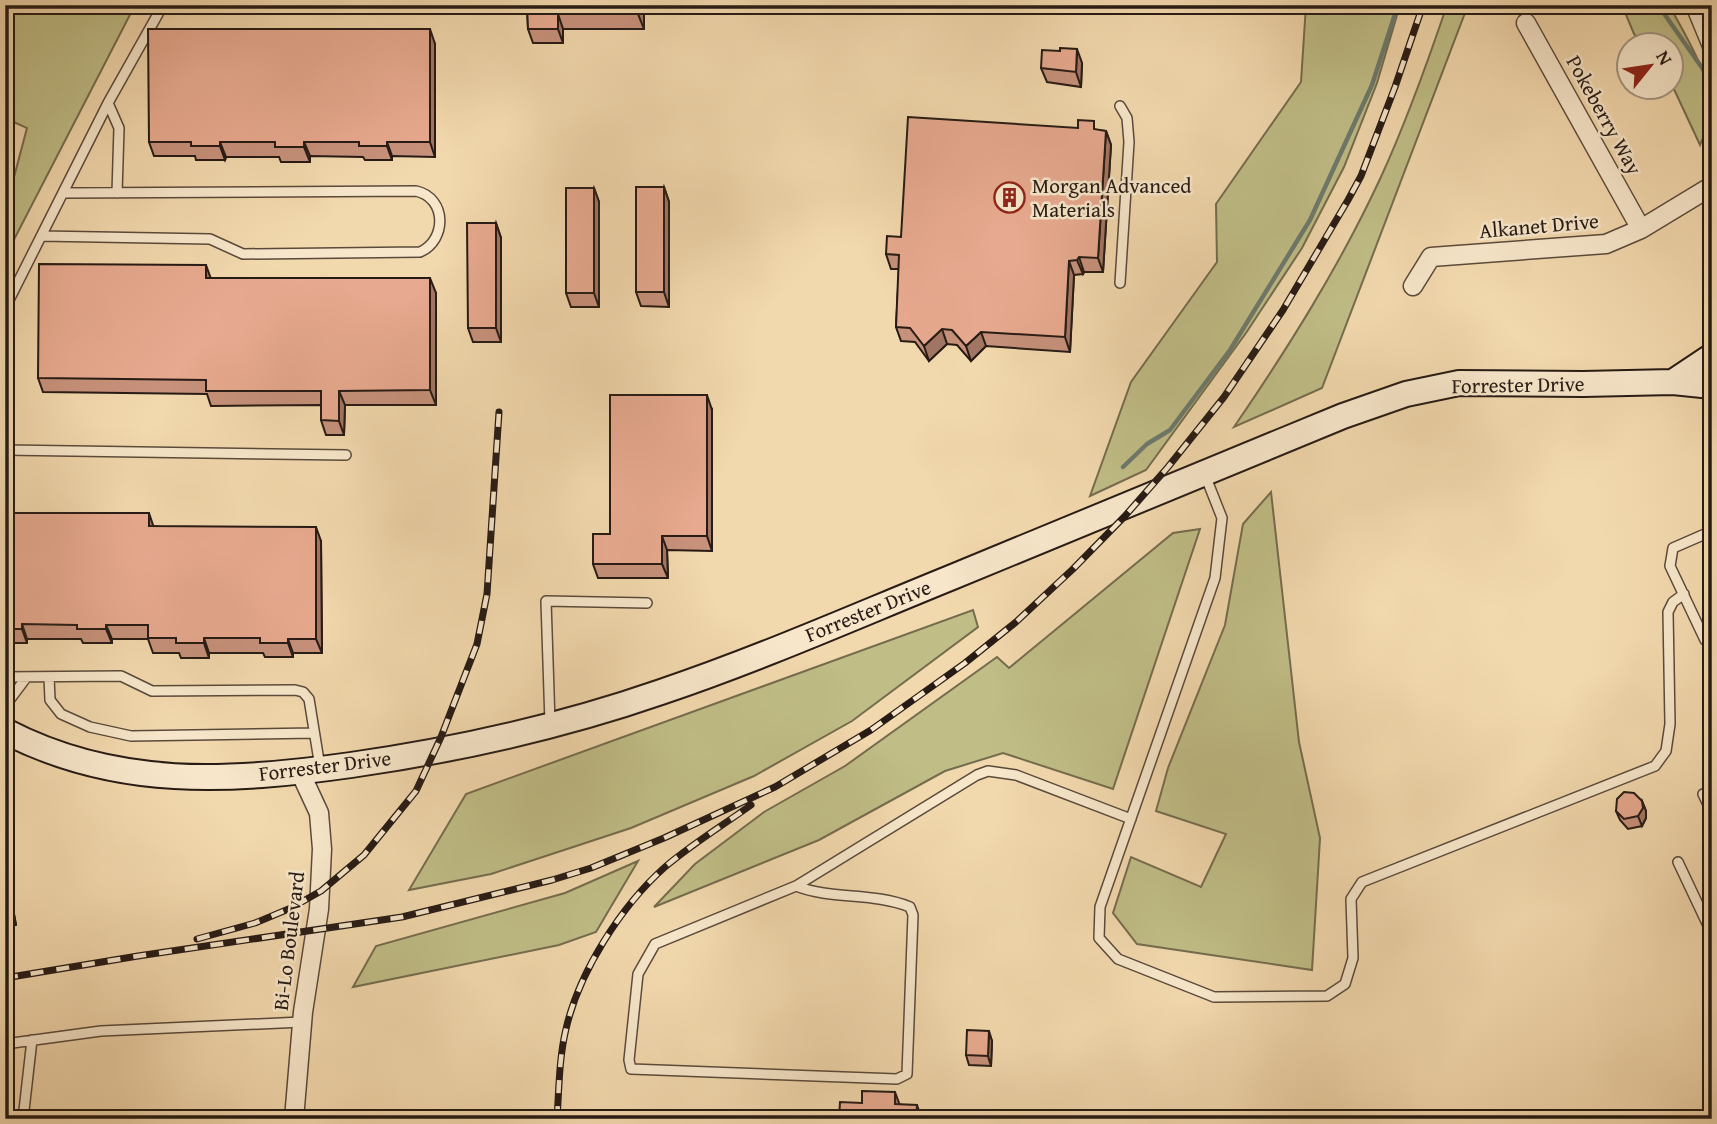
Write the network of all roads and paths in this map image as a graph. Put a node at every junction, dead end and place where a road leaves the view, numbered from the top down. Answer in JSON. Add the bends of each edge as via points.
{"nodes":[{"id":1,"x":163,"y":5,"type":"edge"},
{"id":2,"x":1695,"y":5,"type":"edge"},
{"id":3,"x":1527,"y":23,"type":"dead end"},
{"id":4,"x":1712,"y":46,"type":"edge"},
{"id":5,"x":108,"y":103,"type":"junction"},
{"id":6,"x":1120,"y":106,"type":"dead end"},
{"id":7,"x":1712,"y":186,"type":"edge"},
{"id":8,"x":63,"y":193,"type":"junction"},
{"id":9,"x":117,"y":193,"type":"junction"},
{"id":10,"x":1641,"y":229,"type":"junction"},
{"id":11,"x":41,"y":236,"type":"junction"},
{"id":12,"x":1119,"y":283,"type":"dead end"},
{"id":13,"x":1413,"y":286,"type":"dead end"},
{"id":14,"x":5,"y":309,"type":"edge"},
{"id":15,"x":1712,"y":356,"type":"edge"},
{"id":16,"x":1673,"y":382,"type":"junction"},
{"id":17,"x":1712,"y":386,"type":"edge"},
{"id":18,"x":5,"y":450,"type":"edge"},
{"id":19,"x":346,"y":455,"type":"dead end"},
{"id":20,"x":1205,"y":473,"type":"junction"},
{"id":21,"x":1712,"y":531,"type":"edge"},
{"id":22,"x":1684,"y":594,"type":"junction"},
{"id":23,"x":647,"y":603,"type":"dead end"},
{"id":24,"x":1712,"y":636,"type":"edge"},
{"id":25,"x":5,"y":677,"type":"edge"},
{"id":26,"x":49,"y":677,"type":"junction"},
{"id":27,"x":26,"y":678,"type":"junction"},
{"id":28,"x":5,"y":706,"type":"edge"},
{"id":29,"x":550,"y":725,"type":"junction"},
{"id":30,"x":5,"y":731,"type":"edge"},
{"id":31,"x":314,"y":733,"type":"junction"},
{"id":32,"x":310,"y":771,"type":"junction"},
{"id":33,"x":1703,"y":794,"type":"dead end"},
{"id":34,"x":1712,"y":813,"type":"edge"},
{"id":35,"x":1130,"y":819,"type":"junction"},
{"id":36,"x":1678,"y":862,"type":"dead end"},
{"id":37,"x":796,"y":886,"type":"junction"},
{"id":38,"x":1712,"y":934,"type":"edge"},
{"id":39,"x":302,"y":1022,"type":"junction"},
{"id":40,"x":32,"y":1040,"type":"junction"},
{"id":41,"x":5,"y":1044,"type":"edge"},
{"id":42,"x":23,"y":1119,"type":"edge"},
{"id":43,"x":295,"y":1119,"type":"edge"}],
"edges":[{"from":1,"to":5,"type":"lane"},
{"from":2,"to":4,"type":"street"},
{"from":3,"to":10,"type":"street","name":"Pokeberry Way"},
{"from":5,"to":8,"type":"lane"},
{"from":5,"to":9,"type":"lane","via":[[119,128]]},
{"from":6,"to":12,"type":"lane","via":[[1127,118],[1129,142]]},
{"from":7,"to":10,"type":"street","name":"Alkanet Drive"},
{"from":8,"to":9,"type":"lane"},
{"from":8,"to":11,"type":"lane"},
{"from":9,"to":11,"type":"lane","via":[[416,191],[426,193],[438,207],[439,233],[420,252],[243,254],[210,239]]},
{"from":10,"to":13,"type":"street","name":"Alkanet Drive","via":[[1606,244],[1431,257]]},
{"from":11,"to":14,"type":"lane"},
{"from":15,"to":16,"type":"street"},
{"from":16,"to":17,"type":"street","name":"Forrester Drive"},
{"from":16,"to":20,"type":"street","name":"Forrester Drive","via":[[1459,383],[1421,390],[1356,411]]},
{"from":18,"to":19,"type":"lane"},
{"from":20,"to":29,"type":"street","name":"Forrester Drive","via":[[769,652],[659,693]]},
{"from":20,"to":35,"type":"lane","via":[[1222,518],[1215,578]]},
{"from":21,"to":22,"type":"lane","via":[[1673,548],[1670,566]]},
{"from":22,"to":24,"type":"lane","via":[[1705,640]]},
{"from":22,"to":35,"type":"lane","via":[[1673,601],[1668,612],[1670,724],[1666,751],[1655,766],[1362,882],[1351,899],[1353,958],[1345,984],[1327,996],[1214,997],[1118,959],[1099,938],[1100,907]]},
{"from":23,"to":29,"type":"lane","via":[[546,601]]},
{"from":25,"to":27,"type":"lane"},
{"from":26,"to":27,"type":"lane"},
{"from":26,"to":31,"type":"lane","via":[[50,701],[61,714],[90,727],[131,736]]},
{"from":26,"to":31,"type":"lane","via":[[121,676],[152,691],[295,690],[309,699]]},
{"from":27,"to":28,"type":"lane"},
{"from":29,"to":32,"type":"street","name":"Forrester Drive","via":[[435,751]]},
{"from":30,"to":32,"type":"street","name":"Forrester Drive","via":[[77,761],[124,772],[208,778]]},
{"from":31,"to":32,"type":"lane"},
{"from":32,"to":39,"type":"street","name":"Bi-Lo Boulevard","via":[[322,849],[319,909]]},
{"from":33,"to":34,"type":"lane"},
{"from":35,"to":37,"type":"lane","via":[[1016,775],[988,771]]},
{"from":36,"to":38,"type":"lane"},
{"from":37,"to":37,"type":"lane","via":[[656,944],[638,974],[631,1069],[897,1079],[907,1074],[910,906],[815,893]]},
{"from":39,"to":40,"type":"lane","via":[[101,1031]]},
{"from":39,"to":43,"type":"street","name":"Bi-Lo Boulevard"},
{"from":40,"to":41,"type":"lane"},
{"from":40,"to":42,"type":"lane"}]}
